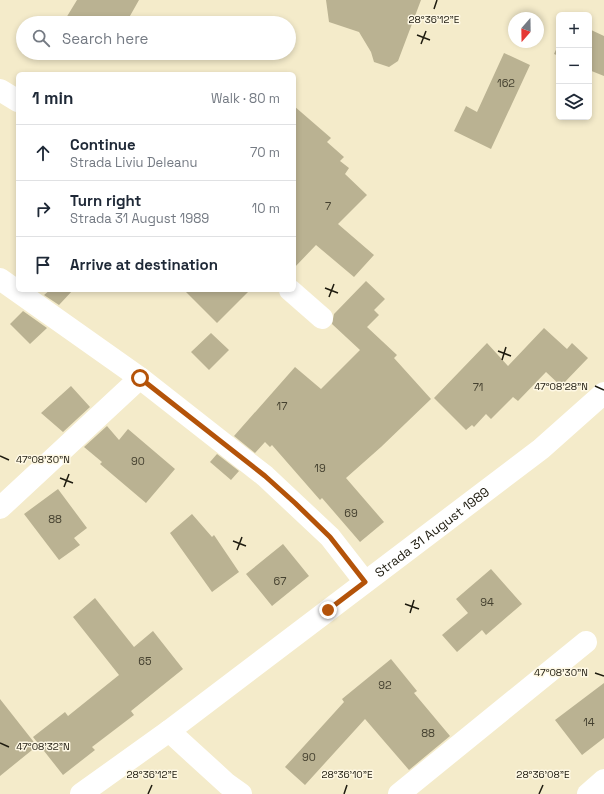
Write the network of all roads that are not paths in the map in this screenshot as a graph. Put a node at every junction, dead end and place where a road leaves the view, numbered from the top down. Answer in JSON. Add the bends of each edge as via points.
{"nodes":[{"id":1,"x":0,"y":90,"type":"edge"},
{"id":2,"x":16,"y":100,"type":"edge"},
{"id":3,"x":0,"y":279,"type":"edge"},
{"id":4,"x":16,"y":290,"type":"edge"},
{"id":5,"x":18,"y":292,"type":"edge"},
{"id":6,"x":292,"y":292,"type":"edge"},
{"id":7,"x":322,"y":318,"type":"dead end"},
{"id":8,"x":140,"y":378,"type":"junction"},
{"id":9,"x":604,"y":393,"type":"edge"},
{"id":10,"x":0,"y":508,"type":"edge"},
{"id":11,"x":365,"y":582,"type":"junction"},
{"id":12,"x":586,"y":642,"type":"dead end"},
{"id":13,"x":169,"y":731,"type":"junction"},
{"id":14,"x":604,"y":780,"type":"edge"},
{"id":15,"x":81,"y":794,"type":"edge"},
{"id":16,"x":241,"y":794,"type":"edge"},
{"id":17,"x":399,"y":794,"type":"edge"},
{"id":18,"x":588,"y":794,"type":"edge"}],
"edges":[{"from":1,"to":2,"type":"street"},
{"from":3,"to":4,"type":"street"},
{"from":5,"to":8,"type":"street"},
{"from":6,"to":7,"type":"street"},
{"from":8,"to":10,"type":"street"},
{"from":8,"to":11,"type":"street","via":[[265,476],[295,503],[330,537]]},
{"from":9,"to":11,"type":"street","name":"Strada 31 August 1989","via":[[541,449]]},
{"from":11,"to":13,"type":"street","name":"Strada 31 August 1989"},
{"from":12,"to":17,"type":"street"},
{"from":13,"to":15,"type":"street","name":"Strada 31 August 1989"},
{"from":13,"to":16,"type":"street"},
{"from":14,"to":18,"type":"street"}]}
